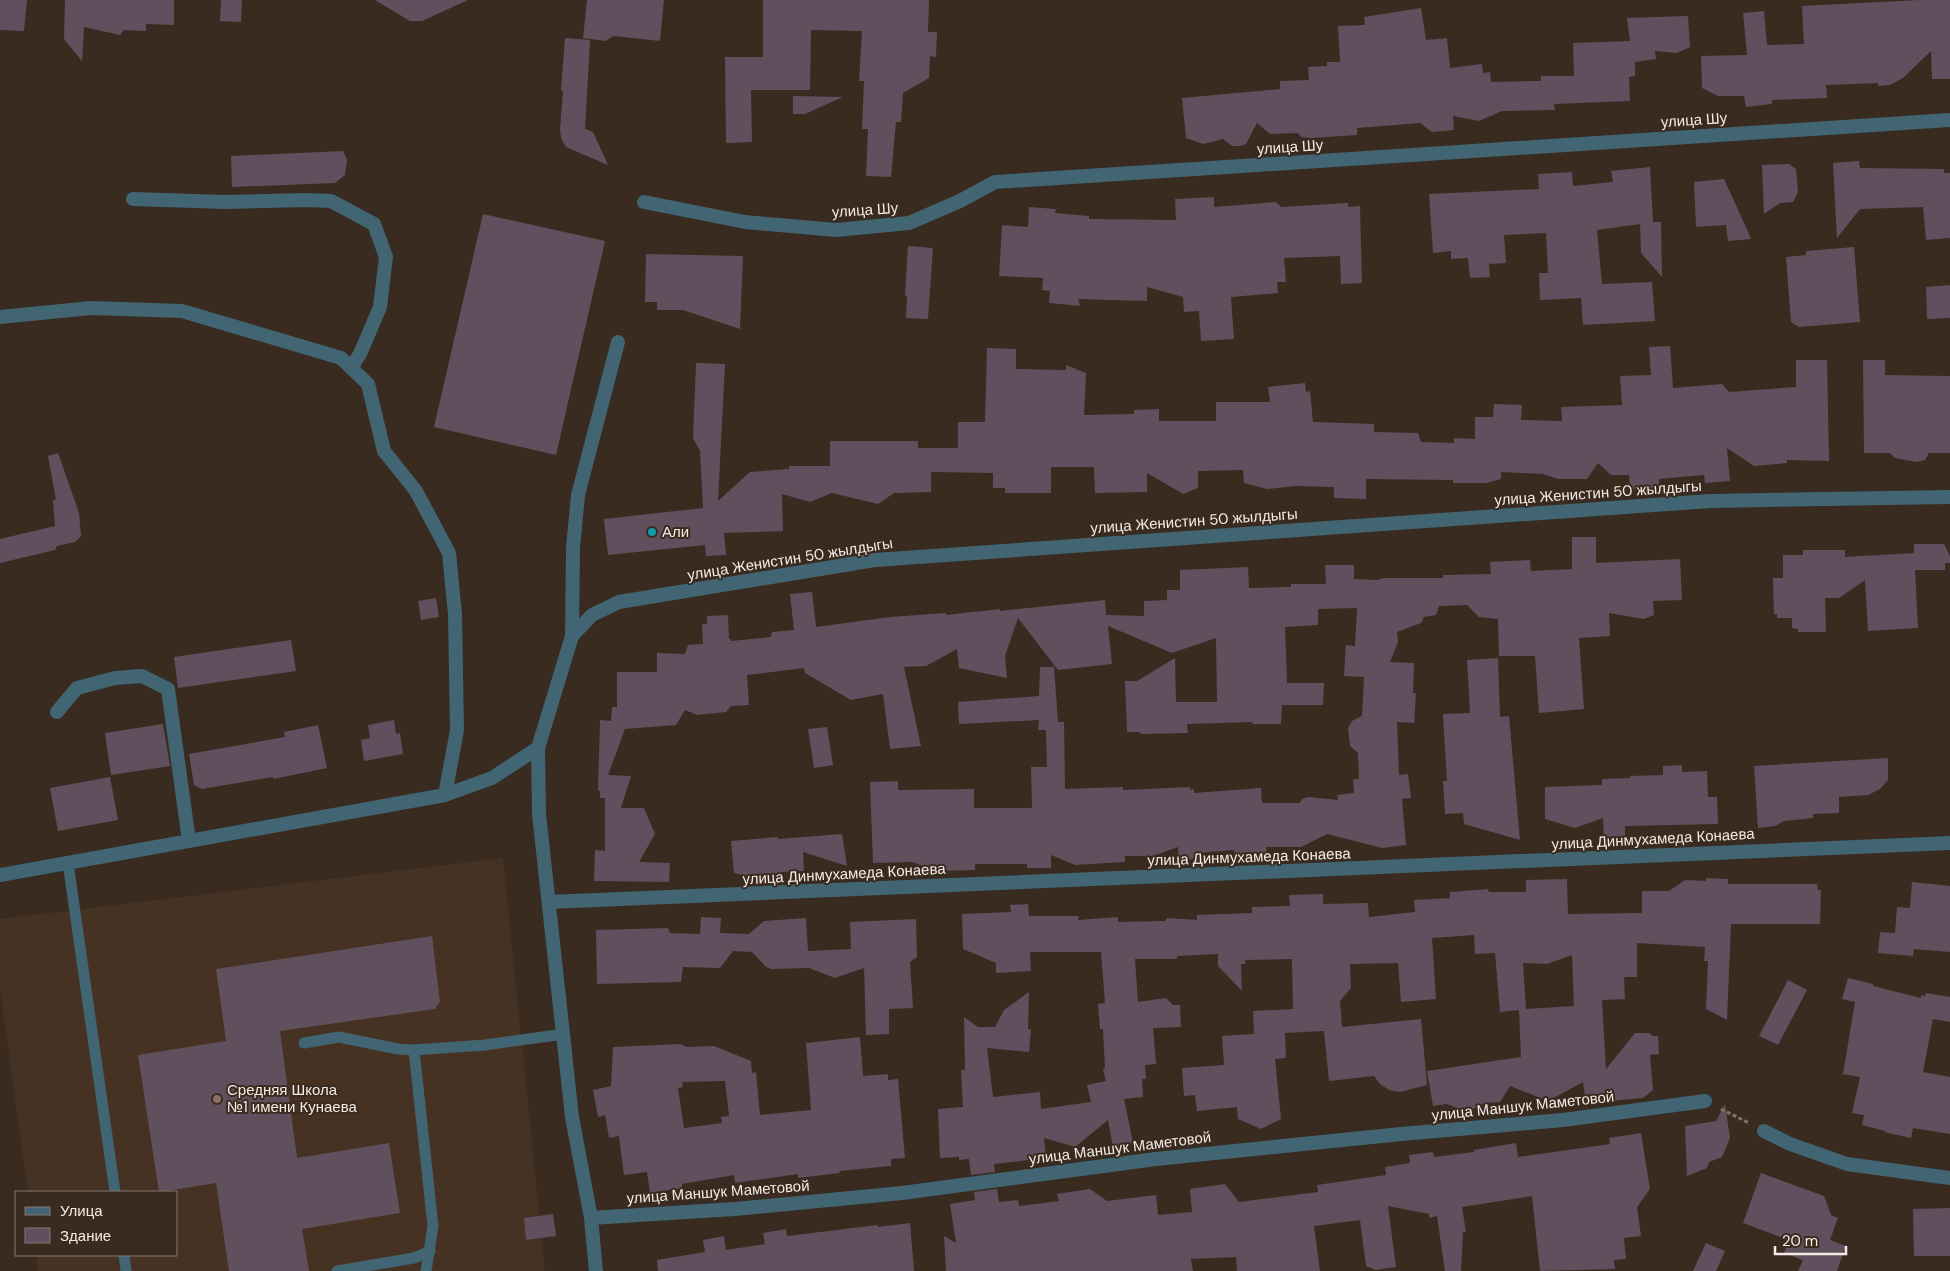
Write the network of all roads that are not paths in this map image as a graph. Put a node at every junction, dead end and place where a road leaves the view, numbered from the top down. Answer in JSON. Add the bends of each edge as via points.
{"nodes":[{"id":1,"x":1950,"y":120,"type":"edge"},
{"id":2,"x":133,"y":200,"type":"dead end"},
{"id":3,"x":644,"y":202,"type":"dead end"},
{"id":4,"x":0,"y":317,"type":"edge"},
{"id":5,"x":618,"y":342,"type":"dead end"},
{"id":6,"x":351,"y":368,"type":"junction"},
{"id":7,"x":1950,"y":497,"type":"edge"},
{"id":8,"x":572,"y":636,"type":"junction"},
{"id":9,"x":57,"y":712,"type":"dead end"},
{"id":10,"x":538,"y":748,"type":"junction"},
{"id":11,"x":445,"y":796,"type":"junction"},
{"id":12,"x":189,"y":841,"type":"junction"},
{"id":13,"x":1950,"y":843,"type":"edge"},
{"id":14,"x":68,"y":863,"type":"junction"},
{"id":15,"x":0,"y":875,"type":"edge"},
{"id":16,"x":549,"y":902,"type":"junction"},
{"id":17,"x":564,"y":1034,"type":"junction"},
{"id":18,"x":304,"y":1043,"type":"dead end"},
{"id":19,"x":414,"y":1050,"type":"junction"},
{"id":20,"x":1705,"y":1101,"type":"road end"},
{"id":21,"x":1764,"y":1131,"type":"road end"},
{"id":22,"x":1950,"y":1178,"type":"edge"},
{"id":23,"x":116,"y":1191,"type":"edge"},
{"id":24,"x":591,"y":1218,"type":"junction"},
{"id":25,"x":430,"y":1251,"type":"junction"},
{"id":26,"x":124,"y":1256,"type":"edge"},
{"id":27,"x":126,"y":1271,"type":"edge"},
{"id":28,"x":337,"y":1271,"type":"edge"},
{"id":29,"x":426,"y":1271,"type":"edge"},
{"id":30,"x":596,"y":1271,"type":"edge"}],
"edges":[{"from":1,"to":3,"type":"street","name":"улица Шу","via":[[995,182],[960,202],[909,223],[836,230],[745,222]]},
{"from":2,"to":6,"type":"street","via":[[332,201],[374,224],[386,257],[380,307]]},
{"from":4,"to":6,"type":"street","via":[[91,308],[182,311],[340,358]]},
{"from":5,"to":8,"type":"street","via":[[578,495],[573,548]]},
{"from":6,"to":11,"type":"street","via":[[368,384],[384,451],[416,491],[450,553],[455,614],[457,730]]},
{"from":7,"to":8,"type":"street","name":"улица Женистин 50 жылдыгы","via":[[1710,501],[875,560],[620,602],[592,615]]},
{"from":8,"to":10,"type":"street","name":"улица Женистин 50 жылдыгы"},
{"from":9,"to":12,"type":"street","via":[[77,688],[115,678],[142,676],[168,689]]},
{"from":10,"to":11,"type":"street","via":[[492,778]]},
{"from":10,"to":16,"type":"street","name":"улица Женистин 50 жылдыгы","via":[[539,814]]},
{"from":11,"to":12,"type":"street"},
{"from":12,"to":14,"type":"street"},
{"from":13,"to":16,"type":"street","name":"улица Динмухамеда Конаева"},
{"from":14,"to":15,"type":"street"},
{"from":14,"to":23,"type":"lane"},
{"from":16,"to":17,"type":"street","name":"улица Женистин 50 жылдыгы"},
{"from":17,"to":19,"type":"lane","via":[[485,1045]]},
{"from":17,"to":24,"type":"street","name":"улица Женистин 50 жылдыгы","via":[[572,1116]]},
{"from":18,"to":19,"type":"lane","via":[[340,1037]]},
{"from":19,"to":25,"type":"lane","via":[[433,1226]]},
{"from":20,"to":24,"type":"street","name":"улица Маншук Маметовой","via":[[1563,1120],[1156,1159],[902,1193],[735,1209]]},
{"from":21,"to":22,"type":"street","via":[[1847,1164]]},
{"from":24,"to":30,"type":"street"},
{"from":25,"to":28,"type":"lane","via":[[414,1258]]},
{"from":25,"to":29,"type":"lane"},
{"from":26,"to":27,"type":"lane"}]}
